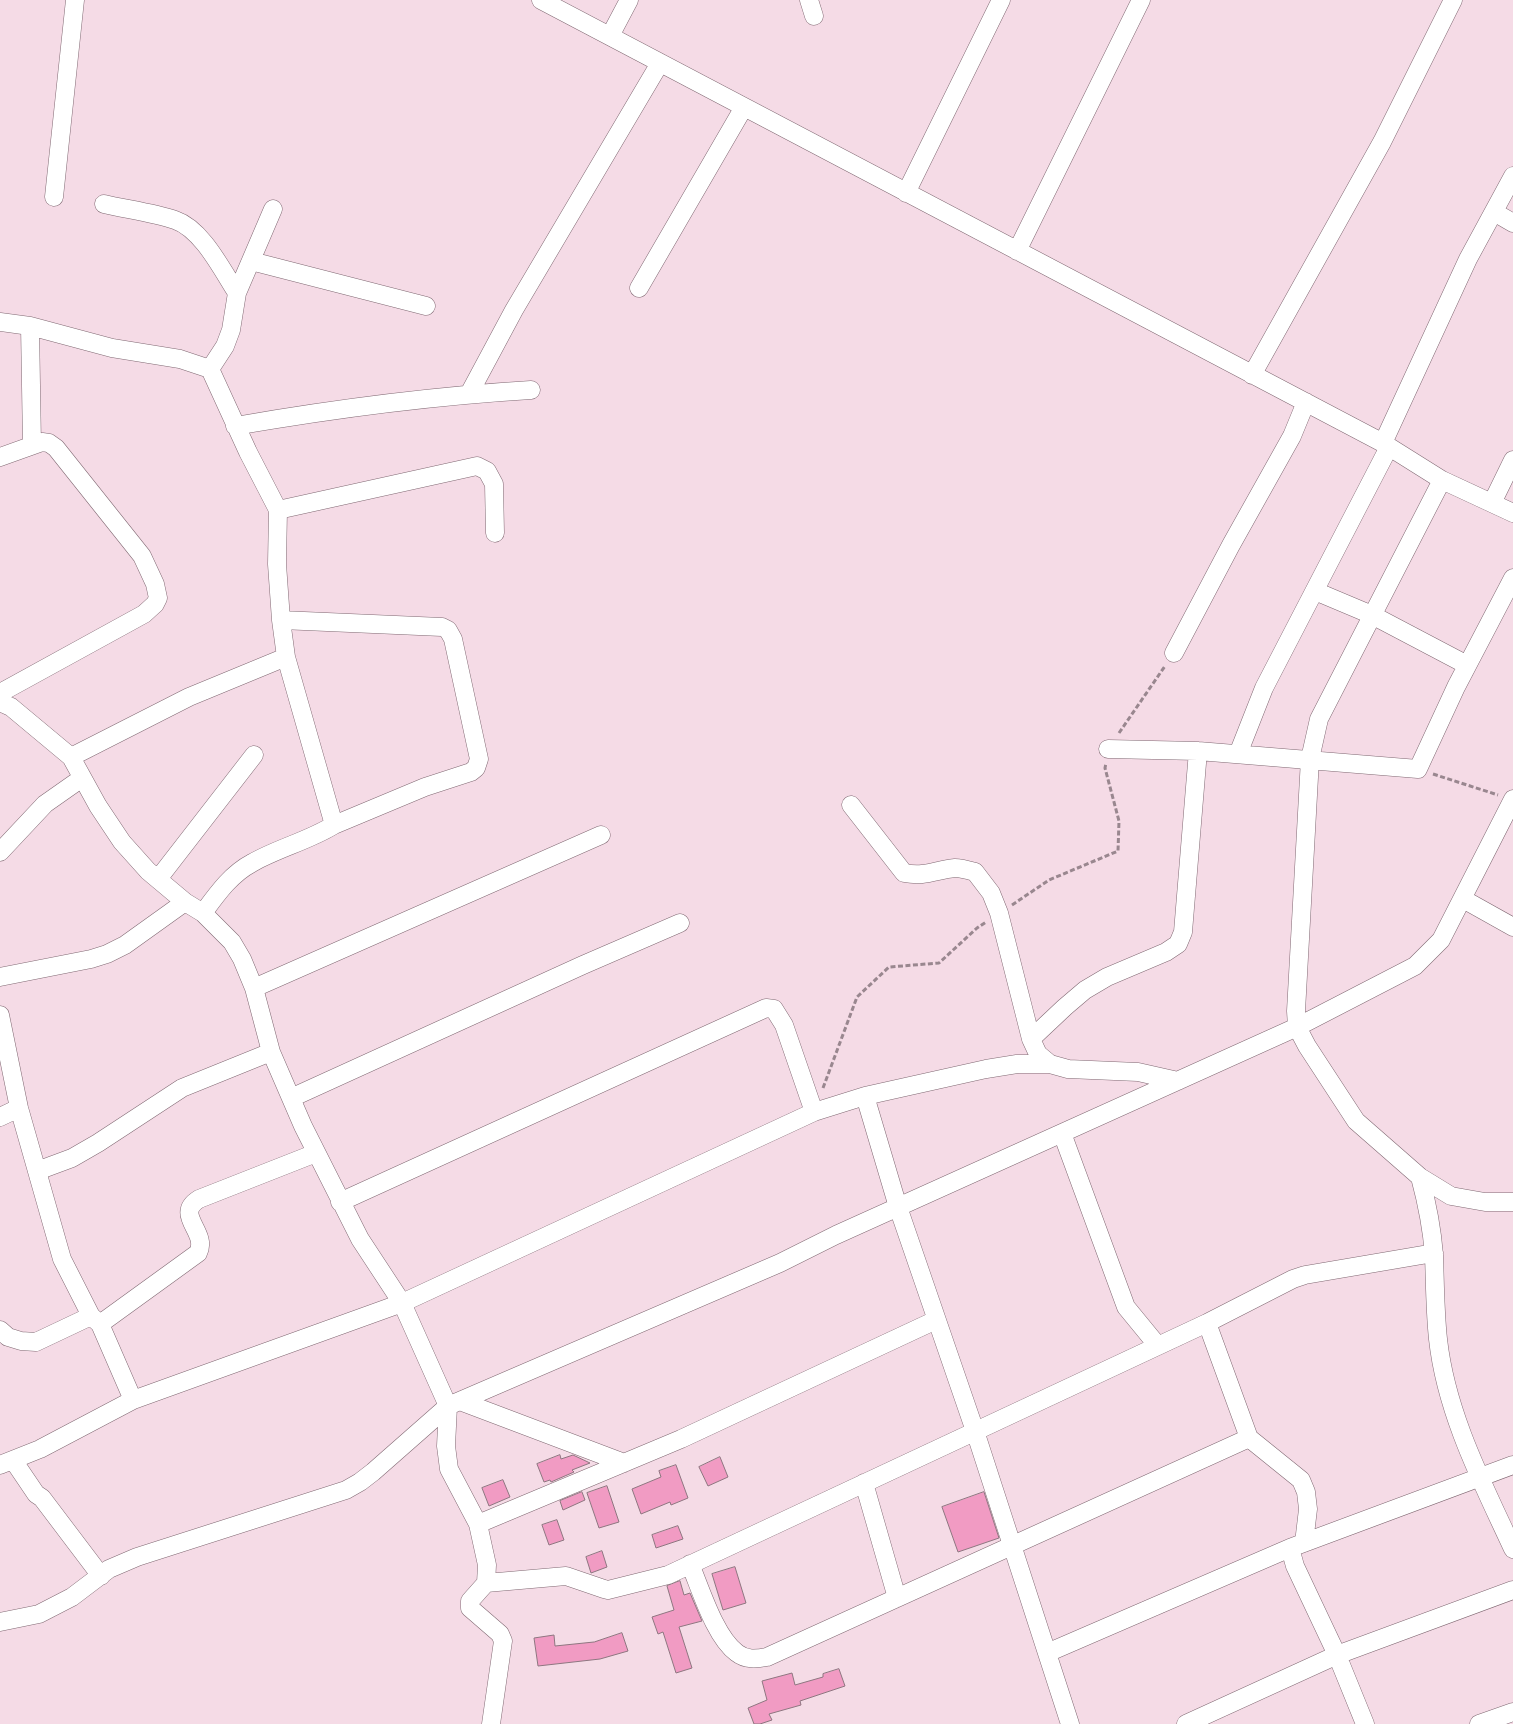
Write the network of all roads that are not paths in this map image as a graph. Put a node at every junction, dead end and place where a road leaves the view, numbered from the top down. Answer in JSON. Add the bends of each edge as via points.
{"nodes":[{"id":1,"x":75,"y":0,"type":"edge"},
{"id":2,"x":541,"y":0,"type":"edge"},
{"id":3,"x":629,"y":0,"type":"edge"},
{"id":4,"x":1001,"y":0,"type":"edge"},
{"id":5,"x":1141,"y":0,"type":"edge"},
{"id":6,"x":1453,"y":0,"type":"edge"},
{"id":7,"x":610,"y":36,"type":"junction"},
{"id":8,"x":660,"y":63,"type":"junction"},
{"id":9,"x":744,"y":107,"type":"junction"},
{"id":10,"x":1513,"y":176,"type":"edge"},
{"id":11,"x":906,"y":193,"type":"junction"},
{"id":12,"x":54,"y":197,"type":"dead end"},
{"id":13,"x":104,"y":204,"type":"dead end"},
{"id":14,"x":273,"y":209,"type":"dead end"},
{"id":15,"x":1494,"y":212,"type":"junction"},
{"id":16,"x":1513,"y":223,"type":"edge"},
{"id":17,"x":1017,"y":251,"type":"junction"},
{"id":18,"x":251,"y":261,"type":"junction"},
{"id":19,"x":639,"y":288,"type":"dead end"},
{"id":20,"x":237,"y":293,"type":"junction"},
{"id":21,"x":426,"y":306,"type":"dead end"},
{"id":22,"x":0,"y":322,"type":"edge"},
{"id":23,"x":30,"y":326,"type":"junction"},
{"id":24,"x":210,"y":369,"type":"junction"},
{"id":25,"x":1252,"y":375,"type":"junction"},
{"id":26,"x":531,"y":390,"type":"dead end"},
{"id":27,"x":470,"y":394,"type":"junction"},
{"id":28,"x":1306,"y":402,"type":"junction"},
{"id":29,"x":235,"y":426,"type":"junction"},
{"id":30,"x":32,"y":445,"type":"junction"},
{"id":31,"x":1386,"y":445,"type":"junction"},
{"id":32,"x":0,"y":457,"type":"edge"},
{"id":33,"x":1513,"y":460,"type":"edge"},
{"id":34,"x":1442,"y":480,"type":"junction"},
{"id":35,"x":1492,"y":503,"type":"junction"},
{"id":36,"x":278,"y":510,"type":"junction"},
{"id":37,"x":1513,"y":513,"type":"edge"},
{"id":38,"x":496,"y":533,"type":"dead end"},
{"id":39,"x":1513,"y":578,"type":"edge"},
{"id":40,"x":1316,"y":590,"type":"junction"},
{"id":41,"x":1372,"y":615,"type":"junction"},
{"id":42,"x":281,"y":620,"type":"junction"},
{"id":43,"x":1174,"y":654,"type":"dead end"},
{"id":44,"x":286,"y":656,"type":"junction"},
{"id":45,"x":1467,"y":665,"type":"junction"},
{"id":46,"x":0,"y":693,"type":"edge"},
{"id":47,"x":0,"y":702,"type":"edge"},
{"id":48,"x":1108,"y":749,"type":"dead end"},
{"id":49,"x":1198,"y":751,"type":"junction"},
{"id":50,"x":1238,"y":754,"type":"junction"},
{"id":51,"x":254,"y":755,"type":"dead end"},
{"id":52,"x":70,"y":756,"type":"junction"},
{"id":53,"x":1310,"y":759,"type":"junction"},
{"id":54,"x":82,"y":778,"type":"junction"},
{"id":55,"x":1513,"y":800,"type":"edge"},
{"id":56,"x":851,"y":805,"type":"dead end"},
{"id":57,"x":334,"y":825,"type":"junction"},
{"id":58,"x":600,"y":834,"type":"dead end"},
{"id":59,"x":0,"y":852,"type":"edge"},
{"id":60,"x":158,"y":879,"type":"junction"},
{"id":61,"x":1463,"y":899,"type":"junction"},
{"id":62,"x":185,"y":902,"type":"junction"},
{"id":63,"x":203,"y":913,"type":"junction"},
{"id":64,"x":680,"y":923,"type":"dead end"},
{"id":65,"x":1513,"y":927,"type":"edge"},
{"id":66,"x":0,"y":977,"type":"edge"},
{"id":67,"x":254,"y":988,"type":"junction"},
{"id":68,"x":0,"y":1015,"type":"edge"},
{"id":69,"x":1297,"y":1027,"type":"junction"},
{"id":70,"x":1031,"y":1040,"type":"junction"},
{"id":71,"x":272,"y":1052,"type":"junction"},
{"id":72,"x":1050,"y":1064,"type":"junction"},
{"id":73,"x":1178,"y":1081,"type":"junction"},
{"id":74,"x":865,"y":1096,"type":"junction"},
{"id":75,"x":291,"y":1098,"type":"junction"},
{"id":76,"x":19,"y":1108,"type":"junction"},
{"id":77,"x":814,"y":1112,"type":"junction"},
{"id":78,"x":0,"y":1117,"type":"edge"},
{"id":79,"x":1062,"y":1133,"type":"junction"},
{"id":80,"x":316,"y":1153,"type":"junction"},
{"id":81,"x":37,"y":1171,"type":"junction"},
{"id":82,"x":1420,"y":1177,"type":"junction"},
{"id":83,"x":340,"y":1202,"type":"junction"},
{"id":84,"x":1513,"y":1202,"type":"edge"},
{"id":85,"x":898,"y":1207,"type":"junction"},
{"id":86,"x":1434,"y":1253,"type":"junction"},
{"id":87,"x":402,"y":1303,"type":"junction"},
{"id":88,"x":95,"y":1320,"type":"junction"},
{"id":89,"x":936,"y":1320,"type":"junction"},
{"id":90,"x":1207,"y":1323,"type":"junction"},
{"id":91,"x":0,"y":1330,"type":"edge"},
{"id":92,"x":1158,"y":1346,"type":"junction"},
{"id":93,"x":133,"y":1400,"type":"junction"},
{"id":94,"x":454,"y":1404,"type":"junction"},
{"id":95,"x":976,"y":1431,"type":"junction"},
{"id":96,"x":1249,"y":1438,"type":"junction"},
{"id":97,"x":7,"y":1463,"type":"edge"},
{"id":98,"x":624,"y":1463,"type":"junction"},
{"id":99,"x":1513,"y":1465,"type":"edge"},
{"id":100,"x":1479,"y":1476,"type":"junction"},
{"id":101,"x":864,"y":1483,"type":"junction"},
{"id":102,"x":478,"y":1524,"type":"junction"},
{"id":103,"x":1297,"y":1545,"type":"junction"},
{"id":104,"x":1013,"y":1546,"type":"junction"},
{"id":105,"x":1513,"y":1549,"type":"edge"},
{"id":106,"x":690,"y":1564,"type":"junction"},
{"id":107,"x":101,"y":1576,"type":"junction"},
{"id":108,"x":486,"y":1584,"type":"junction"},
{"id":109,"x":1513,"y":1590,"type":"edge"},
{"id":110,"x":897,"y":1598,"type":"junction"},
{"id":111,"x":0,"y":1622,"type":"edge"},
{"id":112,"x":1047,"y":1653,"type":"junction"},
{"id":113,"x":1337,"y":1655,"type":"junction"},
{"id":114,"x":1513,"y":1712,"type":"edge"},
{"id":115,"x":1071,"y":1722,"type":"edge"},
{"id":116,"x":491,"y":1724,"type":"edge"},
{"id":117,"x":1186,"y":1724,"type":"edge"},
{"id":118,"x":1365,"y":1724,"type":"edge"},
{"id":119,"x":1479,"y":1724,"type":"edge"}],
"edges":[{"from":1,"to":12,"type":"street"},
{"from":2,"to":7,"type":"street"},
{"from":3,"to":7,"type":"street"},
{"from":4,"to":11,"type":"street"},
{"from":5,"to":17,"type":"street"},
{"from":6,"to":25,"type":"street","via":[[1382,142]]},
{"from":7,"to":8,"type":"street"},
{"from":8,"to":9,"type":"street"},
{"from":8,"to":27,"type":"street","via":[[514,310]]},
{"from":9,"to":11,"type":"street"},
{"from":9,"to":19,"type":"street"},
{"from":10,"to":15,"type":"street"},
{"from":11,"to":17,"type":"street"},
{"from":13,"to":20,"type":"street","via":[[176,220],[189,228],[202,241]]},
{"from":14,"to":18,"type":"street"},
{"from":15,"to":16,"type":"street"},
{"from":15,"to":31,"type":"street","via":[[1468,259]]},
{"from":17,"to":25,"type":"street"},
{"from":18,"to":20,"type":"street"},
{"from":18,"to":21,"type":"street"},
{"from":20,"to":24,"type":"street","via":[[231,330]]},
{"from":22,"to":23,"type":"street"},
{"from":23,"to":24,"type":"street","via":[[112,348],[180,359]]},
{"from":23,"to":30,"type":"street"},
{"from":24,"to":29,"type":"street"},
{"from":25,"to":28,"type":"street"},
{"from":26,"to":27,"type":"street"},
{"from":27,"to":29,"type":"street","via":[[297,415]]},
{"from":28,"to":31,"type":"street"},
{"from":28,"to":43,"type":"street","via":[[1292,436],[1230,545]]},
{"from":29,"to":36,"type":"street"},
{"from":30,"to":32,"type":"street"},
{"from":30,"to":46,"type":"street","via":[[42,442],[56,448],[142,556],[158,598],[144,614]]},
{"from":31,"to":34,"type":"street"},
{"from":31,"to":40,"type":"street"},
{"from":33,"to":35,"type":"street"},
{"from":34,"to":35,"type":"street"},
{"from":34,"to":41,"type":"street"},
{"from":35,"to":37,"type":"street"},
{"from":36,"to":38,"type":"street","via":[[477,466],[487,471],[494,484]]},
{"from":36,"to":42,"type":"street"},
{"from":39,"to":45,"type":"street"},
{"from":40,"to":41,"type":"street"},
{"from":40,"to":50,"type":"street","via":[[1264,688]]},
{"from":41,"to":45,"type":"street"},
{"from":41,"to":53,"type":"street","via":[[1319,719]]},
{"from":42,"to":44,"type":"street"},
{"from":42,"to":57,"type":"street","via":[[442,627],[453,639],[479,759],[476,768]]},
{"from":44,"to":52,"type":"street","via":[[189,697]]},
{"from":44,"to":57,"type":"street"},
{"from":45,"to":53,"type":"street","via":[[1418,769]]},
{"from":47,"to":52,"type":"street","via":[[11,707]]},
{"from":48,"to":49,"type":"street"},
{"from":49,"to":50,"type":"street"},
{"from":49,"to":70,"type":"street","via":[[1183,932],[1178,944],[1085,990]]},
{"from":50,"to":53,"type":"street"},
{"from":51,"to":60,"type":"street"},
{"from":52,"to":54,"type":"street"},
{"from":53,"to":69,"type":"street"},
{"from":54,"to":59,"type":"street","via":[[45,804]]},
{"from":54,"to":60,"type":"street","via":[[122,842]]},
{"from":55,"to":61,"type":"street"},
{"from":56,"to":70,"type":"street","via":[[904,873],[932,874],[956,868],[974,872],[991,893]]},
{"from":57,"to":63,"type":"street","via":[[252,862],[225,884]]},
{"from":58,"to":67,"type":"street"},
{"from":60,"to":62,"type":"street"},
{"from":61,"to":65,"type":"street"},
{"from":61,"to":69,"type":"street","via":[[1441,940],[1415,966]]},
{"from":62,"to":63,"type":"street"},
{"from":62,"to":66,"type":"street","via":[[107,954]]},
{"from":63,"to":67,"type":"street","via":[[232,942]]},
{"from":64,"to":75,"type":"street"},
{"from":67,"to":71,"type":"street"},
{"from":68,"to":76,"type":"street"},
{"from":69,"to":73,"type":"street"},
{"from":69,"to":82,"type":"street","via":[[1356,1121]]},
{"from":70,"to":72,"type":"street","via":[[1038,1054]]},
{"from":71,"to":75,"type":"street"},
{"from":71,"to":81,"type":"street","via":[[182,1088],[81,1153]]},
{"from":72,"to":73,"type":"street","via":[[1068,1069],[1138,1072]]},
{"from":72,"to":74,"type":"street","via":[[1017,1064],[986,1069]]},
{"from":73,"to":79,"type":"street"},
{"from":74,"to":77,"type":"street"},
{"from":74,"to":85,"type":"street"},
{"from":75,"to":80,"type":"street"},
{"from":76,"to":78,"type":"street"},
{"from":76,"to":81,"type":"street"},
{"from":77,"to":83,"type":"street","via":[[784,1025],[774,1009],[766,1008]]},
{"from":77,"to":87,"type":"street"},
{"from":79,"to":85,"type":"street"},
{"from":79,"to":92,"type":"street","via":[[1126,1307]]},
{"from":80,"to":83,"type":"street"},
{"from":80,"to":88,"type":"street","via":[[190,1204],[189,1215],[201,1247],[198,1253]]},
{"from":81,"to":88,"type":"street","via":[[62,1258]]},
{"from":82,"to":84,"type":"street","via":[[1451,1196],[1485,1202]]},
{"from":82,"to":86,"type":"street"},
{"from":83,"to":87,"type":"street"},
{"from":85,"to":89,"type":"street"},
{"from":85,"to":94,"type":"street","via":[[780,1264]]},
{"from":86,"to":90,"type":"street","via":[[1305,1275]]},
{"from":86,"to":100,"type":"street","via":[[1438,1340],[1449,1396]]},
{"from":87,"to":93,"type":"street"},
{"from":87,"to":94,"type":"street"},
{"from":88,"to":91,"type":"street","via":[[36,1342],[8,1337]]},
{"from":88,"to":93,"type":"street"},
{"from":89,"to":95,"type":"street"},
{"from":89,"to":98,"type":"street"},
{"from":90,"to":92,"type":"street"},
{"from":90,"to":96,"type":"street"},
{"from":92,"to":95,"type":"street"},
{"from":93,"to":97,"type":"street"},
{"from":94,"to":98,"type":"street"},
{"from":94,"to":102,"type":"street","via":[[446,1446],[450,1469]]},
{"from":94,"to":107,"type":"street","via":[[373,1472],[346,1490],[137,1557]]},
{"from":95,"to":101,"type":"street"},
{"from":95,"to":104,"type":"street"},
{"from":96,"to":103,"type":"street","via":[[1301,1480],[1308,1509]]},
{"from":96,"to":104,"type":"street"},
{"from":97,"to":107,"type":"street","via":[[42,1498]]},
{"from":98,"to":102,"type":"street"},
{"from":99,"to":100,"type":"street"},
{"from":100,"to":103,"type":"street"},
{"from":100,"to":105,"type":"street"},
{"from":101,"to":106,"type":"street"},
{"from":101,"to":110,"type":"street"},
{"from":102,"to":108,"type":"street","via":[[487,1565]]},
{"from":103,"to":112,"type":"street"},
{"from":103,"to":113,"type":"street","via":[[1295,1566]]},
{"from":104,"to":110,"type":"street"},
{"from":104,"to":112,"type":"street"},
{"from":106,"to":108,"type":"street","via":[[668,1575],[608,1590],[566,1576]]},
{"from":106,"to":110,"type":"street","via":[[717,1627],[727,1643],[747,1658],[756,1659],[780,1652]]},
{"from":107,"to":111,"type":"street","via":[[72,1597],[39,1614]]},
{"from":108,"to":116,"type":"street","via":[[469,1605],[500,1634],[503,1641]]},
{"from":109,"to":113,"type":"street"},
{"from":112,"to":115,"type":"street"},
{"from":113,"to":117,"type":"street"},
{"from":113,"to":118,"type":"street"},
{"from":114,"to":119,"type":"street"}]}
